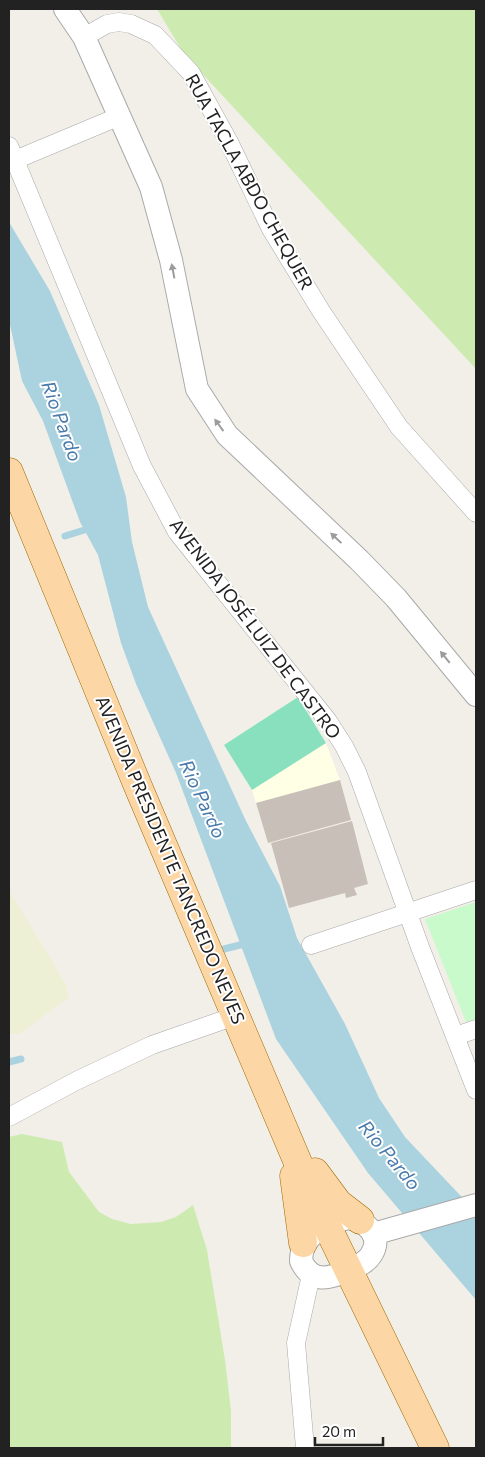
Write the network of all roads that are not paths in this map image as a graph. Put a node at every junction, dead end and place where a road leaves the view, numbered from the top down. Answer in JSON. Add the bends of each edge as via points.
{"nodes":[{"id":1,"x":65,"y":9,"type":"edge"},
{"id":2,"x":84,"y":37,"type":"junction"},
{"id":3,"x":120,"y":116,"type":"junction"},
{"id":4,"x":12,"y":153,"type":"edge"},
{"id":5,"x":9,"y":472,"type":"edge"},
{"id":6,"x":476,"y":513,"type":"edge"},
{"id":7,"x":476,"y":695,"type":"edge"},
{"id":8,"x":476,"y":890,"type":"edge"},
{"id":9,"x":407,"y":913,"type":"junction"},
{"id":10,"x":311,"y":945,"type":"dead end"},
{"id":11,"x":235,"y":1016,"type":"junction"},
{"id":12,"x":476,"y":1029,"type":"edge"},
{"id":13,"x":456,"y":1036,"type":"junction"},
{"id":14,"x":476,"y":1090,"type":"edge"},
{"id":15,"x":9,"y":1117,"type":"edge"},
{"id":16,"x":284,"y":1125,"type":"junction"},
{"id":17,"x":476,"y":1205,"type":"edge"},
{"id":18,"x":367,"y":1227,"type":"junction"},
{"id":19,"x":332,"y":1235,"type":"junction"},
{"id":20,"x":303,"y":1244,"type":"junction"},
{"id":21,"x":349,"y":1270,"type":"junction"},
{"id":22,"x":311,"y":1274,"type":"junction"},
{"id":23,"x":305,"y":1448,"type":"edge"},
{"id":24,"x":435,"y":1448,"type":"edge"}],
"edges":[{"from":1,"to":2,"type":"street"},
{"from":2,"to":3,"type":"street"},
{"from":2,"to":6,"type":"street","name":"RUA TACLA ABDO CHEQUER","via":[[107,24],[131,24],[155,35],[192,73],[271,229],[321,311],[399,427]]},
{"from":3,"to":4,"type":"street"},
{"from":7,"to":3,"type":"street","one_way":true,"via":[[396,598],[227,435],[210,412],[197,389],[171,260],[151,187]]},
{"from":4,"to":9,"type":"street","name":"AVENIDA JOSÉ LUIZ DE CASTRO","via":[[94,357],[142,466],[177,532],[306,693],[344,746],[370,804]]},
{"from":5,"to":11,"type":"main road","name":"AVENIDA PRESIDENTE TANCREDO NEVES"},
{"from":8,"to":9,"type":"street"},
{"from":9,"to":10,"type":"street"},
{"from":9,"to":13,"type":"street","name":"AVENIDA JOSÉ LUIZ DE CASTRO"},
{"from":11,"to":15,"type":"street","via":[[152,1046]]},
{"from":11,"to":16,"type":"main road","name":"AVENIDA PRESIDENTE TANCREDO NEVES"},
{"from":12,"to":13,"type":"street"},
{"from":13,"to":14,"type":"street","name":"AVENIDA JOSÉ LUIZ DE CASTRO"},
{"from":16,"to":18,"type":"main road","via":[[329,1192]]},
{"from":16,"to":19,"type":"main road","name":"AVENIDA PRESIDENTE TANCREDO NEVES","via":[[310,1192]]},
{"from":16,"to":20,"type":"main road"},
{"from":17,"to":18,"type":"street","via":[[401,1227]]},
{"from":18,"to":19,"type":"street","via":[[348,1218]]},
{"from":18,"to":21,"type":"street","via":[[375,1246],[372,1254]]},
{"from":19,"to":20,"type":"street","via":[[315,1232]]},
{"from":19,"to":21,"type":"main road"},
{"from":20,"to":22,"type":"street","via":[[301,1261]]},
{"from":21,"to":22,"type":"street","via":[[328,1278]]},
{"from":21,"to":24,"type":"main road"},
{"from":22,"to":23,"type":"street","via":[[296,1343]]}]}
